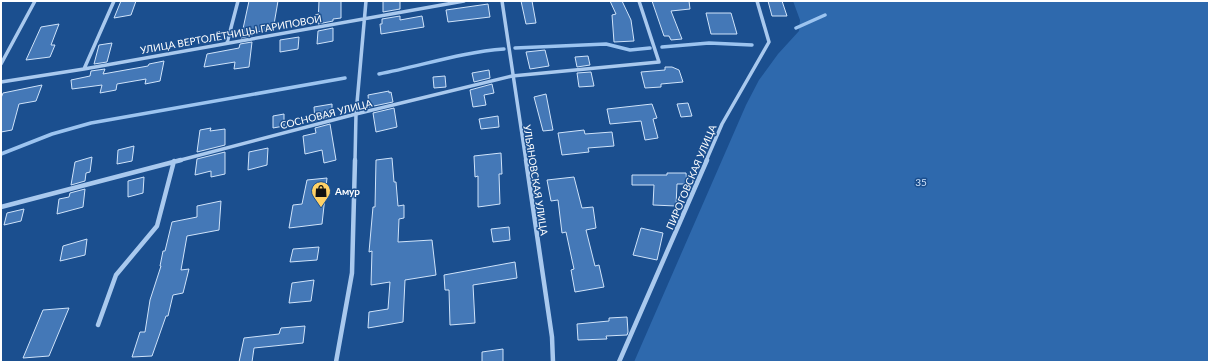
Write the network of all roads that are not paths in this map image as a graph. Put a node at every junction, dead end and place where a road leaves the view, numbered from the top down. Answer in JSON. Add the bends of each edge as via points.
{"nodes":[{"id":1,"x":35,"y":1,"type":"edge"},
{"id":2,"x":114,"y":1,"type":"edge"},
{"id":3,"x":238,"y":1,"type":"edge"},
{"id":4,"x":366,"y":1,"type":"edge"},
{"id":5,"x":464,"y":1,"type":"edge"},
{"id":6,"x":502,"y":1,"type":"edge"},
{"id":7,"x":639,"y":1,"type":"edge"},
{"id":8,"x":757,"y":1,"type":"edge"},
{"id":9,"x":364,"y":19,"type":"junction"},
{"id":10,"x":227,"y":44,"type":"junction"},
{"id":11,"x":1,"y":64,"type":"edge"},
{"id":12,"x":84,"y":69,"type":"junction"},
{"id":13,"x":512,"y":76,"type":"junction"},
{"id":14,"x":1,"y":82,"type":"edge"},
{"id":15,"x":356,"y":114,"type":"junction"},
{"id":16,"x":174,"y":161,"type":"junction"},
{"id":17,"x":1,"y":207,"type":"edge"},
{"id":18,"x":98,"y":324,"type":"dead end"},
{"id":19,"x":336,"y":362,"type":"edge"},
{"id":20,"x":553,"y":362,"type":"edge"},
{"id":21,"x":619,"y":362,"type":"edge"}],
"edges":[{"from":1,"to":11,"type":"street"},
{"from":2,"to":12,"type":"street"},
{"from":3,"to":10,"type":"street"},
{"from":4,"to":9,"type":"street"},
{"from":5,"to":9,"type":"street","name":"УЛИЦА ВЕРТОЛЁТЧИЦЫ ГАРИПОВОЙ"},
{"from":6,"to":13,"type":"street","name":"УЛЬЯНОВСКАЯ УЛИЦА"},
{"from":7,"to":13,"type":"street","name":"СОСНОВАЯ УЛИЦА","via":[[659,62]]},
{"from":8,"to":21,"type":"street","name":"ПИРОГОВСКАЯ УЛИЦА","via":[[769,42],[722,124]]},
{"from":9,"to":10,"type":"street","name":"УЛИЦА ВЕРТОЛЁТЧИЦЫ ГАРИПОВОЙ"},
{"from":9,"to":15,"type":"street"},
{"from":10,"to":12,"type":"street","name":"УЛИЦА ВЕРТОЛЁТЧИЦЫ ГАРИПОВОЙ"},
{"from":12,"to":14,"type":"street","name":"УЛИЦА ВЕРТОЛЁТЧИЦЫ ГАРИПОВОЙ"},
{"from":13,"to":15,"type":"street","name":"СОСНОВАЯ УЛИЦА"},
{"from":13,"to":20,"type":"street","name":"УЛЬЯНОВСКАЯ УЛИЦА","via":[[552,337]]},
{"from":15,"to":16,"type":"street","name":"СОСНОВАЯ УЛИЦА"},
{"from":15,"to":19,"type":"street","via":[[352,273]]},
{"from":16,"to":17,"type":"street","name":"СОСНОВАЯ УЛИЦА"},
{"from":16,"to":18,"type":"street","via":[[157,226],[116,275]]}]}
